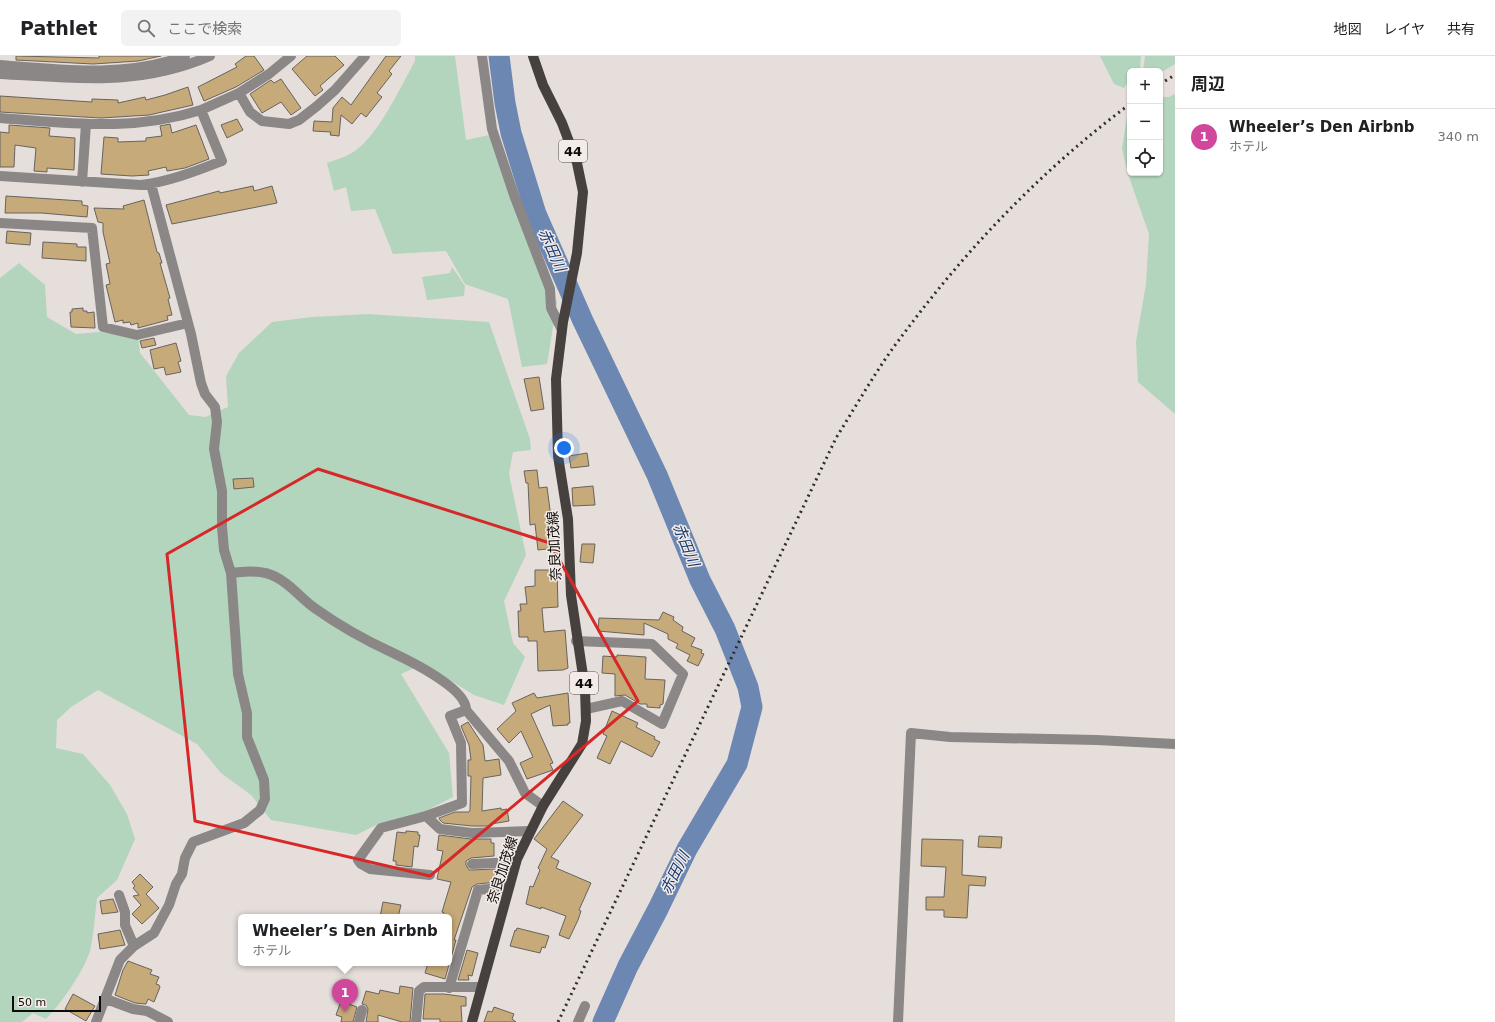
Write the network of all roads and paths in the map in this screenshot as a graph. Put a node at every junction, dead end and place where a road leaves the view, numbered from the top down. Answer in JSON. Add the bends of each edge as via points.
{"nodes":[{"id":1,"x":184,"y":56,"type":"edge"},
{"id":2,"x":210,"y":56,"type":"edge"},
{"id":3,"x":291,"y":56,"type":"edge"},
{"id":4,"x":365,"y":56,"type":"edge"},
{"id":5,"x":482,"y":56,"type":"edge"},
{"id":6,"x":533,"y":56,"type":"edge"},
{"id":7,"x":0,"y":65,"type":"edge"},
{"id":8,"x":0,"y":74,"type":"edge"},
{"id":9,"x":239,"y":93,"type":"junction"},
{"id":10,"x":201,"y":110,"type":"junction"},
{"id":11,"x":0,"y":118,"type":"edge"},
{"id":12,"x":86,"y":124,"type":"junction"},
{"id":13,"x":0,"y":176,"type":"edge"},
{"id":14,"x":82,"y":182,"type":"junction"},
{"id":15,"x":151,"y":184,"type":"junction"},
{"id":16,"x":0,"y":223,"type":"edge"},
{"id":17,"x":188,"y":323,"type":"junction"},
{"id":18,"x":562,"y":326,"type":"junction"},
{"id":19,"x":231,"y":573,"type":"junction"},
{"id":20,"x":576,"y":641,"type":"junction"},
{"id":21,"x":586,"y":709,"type":"junction"},
{"id":22,"x":466,"y":710,"type":"junction"},
{"id":23,"x":1175,"y":744,"type":"edge"},
{"id":24,"x":543,"y":806,"type":"junction"},
{"id":25,"x":426,"y":816,"type":"junction"},
{"id":26,"x":530,"y":831,"type":"junction"},
{"id":27,"x":516,"y":862,"type":"junction"},
{"id":28,"x":472,"y":864,"type":"dead end"},
{"id":29,"x":430,"y":875,"type":"dead end"},
{"id":30,"x":509,"y":887,"type":"junction"},
{"id":31,"x":119,"y":895,"type":"dead end"},
{"id":32,"x":134,"y":946,"type":"junction"},
{"id":33,"x":449,"y":988,"type":"junction"},
{"id":34,"x":481,"y":988,"type":"junction"},
{"id":35,"x":106,"y":999,"type":"junction"},
{"id":36,"x":585,"y":1006,"type":"dead end"},
{"id":37,"x":362,"y":1010,"type":"dead end"},
{"id":38,"x":101,"y":1020,"type":"edge"},
{"id":39,"x":168,"y":1022,"type":"edge"},
{"id":40,"x":359,"y":1022,"type":"edge"},
{"id":41,"x":416,"y":1022,"type":"edge"},
{"id":42,"x":472,"y":1022,"type":"edge"},
{"id":43,"x":578,"y":1022,"type":"edge"},
{"id":44,"x":898,"y":1022,"type":"edge"}],
"edges":[{"from":1,"to":7,"type":"street","via":[[138,68],[77,72]]},
{"from":2,"to":8,"type":"street","via":[[174,70],[136,77],[82,78]]},
{"from":3,"to":9,"type":"street"},
{"from":4,"to":9,"type":"street","via":[[335,90],[299,120],[289,124],[262,121],[250,112]]},
{"from":5,"to":18,"type":"street","via":[[492,129],[550,289],[551,308]]},
{"from":6,"to":18,"type":"main road","name":"奈良加茂線","number":"44","via":[[580,172],[582,204],[577,253]]},
{"from":9,"to":10,"type":"street"},
{"from":10,"to":12,"type":"street","via":[[150,122],[122,125]]},
{"from":10,"to":15,"type":"street","via":[[222,161]]},
{"from":11,"to":12,"type":"street"},
{"from":12,"to":14,"type":"street"},
{"from":13,"to":14,"type":"street"},
{"from":14,"to":15,"type":"street"},
{"from":15,"to":17,"type":"street"},
{"from":16,"to":17,"type":"street","via":[[92,228],[103,327],[137,335]]},
{"from":17,"to":19,"type":"street","via":[[201,383],[205,394],[215,407],[217,422],[214,449],[222,491],[224,550]]},
{"from":18,"to":20,"type":"main road","name":"奈良加茂線","number":"44","via":[[556,379],[558,456],[568,519],[570,595]]},
{"from":19,"to":22,"type":"street","via":[[264,573],[276,576],[315,609],[351,631],[418,665],[443,682],[464,700]]},
{"from":19,"to":32,"type":"street","via":[[238,674],[247,713],[248,737],[264,780],[265,799],[260,810],[244,823],[193,842],[169,905],[154,933]]},
{"from":20,"to":21,"type":"main road","name":"奈良加茂線","number":"44"},
{"from":20,"to":21,"type":"street","via":[[652,644],[683,674],[662,724],[622,701]]},
{"from":21,"to":24,"type":"main road","name":"奈良加茂線","number":"44","via":[[582,744]]},
{"from":22,"to":24,"type":"street","via":[[508,761],[525,792]]},
{"from":22,"to":25,"type":"street","via":[[450,716],[461,743],[462,803]]},
{"from":23,"to":44,"type":"street","via":[[950,737],[911,733]]},
{"from":24,"to":26,"type":"main road","name":"奈良加茂線","number":"44"},
{"from":25,"to":26,"type":"street","via":[[440,829],[472,833]]},
{"from":25,"to":29,"type":"street","via":[[381,828],[358,860],[370,869]]},
{"from":26,"to":27,"type":"main road","name":"奈良加茂線","number":"44"},
{"from":27,"to":28,"type":"street"},
{"from":27,"to":30,"type":"main road","name":"奈良加茂線","number":"44"},
{"from":30,"to":33,"type":"street","via":[[478,890]]},
{"from":30,"to":34,"type":"main road","name":"奈良加茂線","number":"44"},
{"from":31,"to":32,"type":"street","via":[[125,912],[125,925]]},
{"from":32,"to":35,"type":"street","via":[[120,960]]},
{"from":33,"to":34,"type":"street"},
{"from":33,"to":41,"type":"street","via":[[424,987],[419,991]]},
{"from":34,"to":42,"type":"main road","name":"奈良加茂線","number":"44"},
{"from":35,"to":38,"type":"street"},
{"from":35,"to":39,"type":"street","via":[[133,1009],[147,1011]]},
{"from":36,"to":43,"type":"street"},
{"from":37,"to":40,"type":"street"}]}
